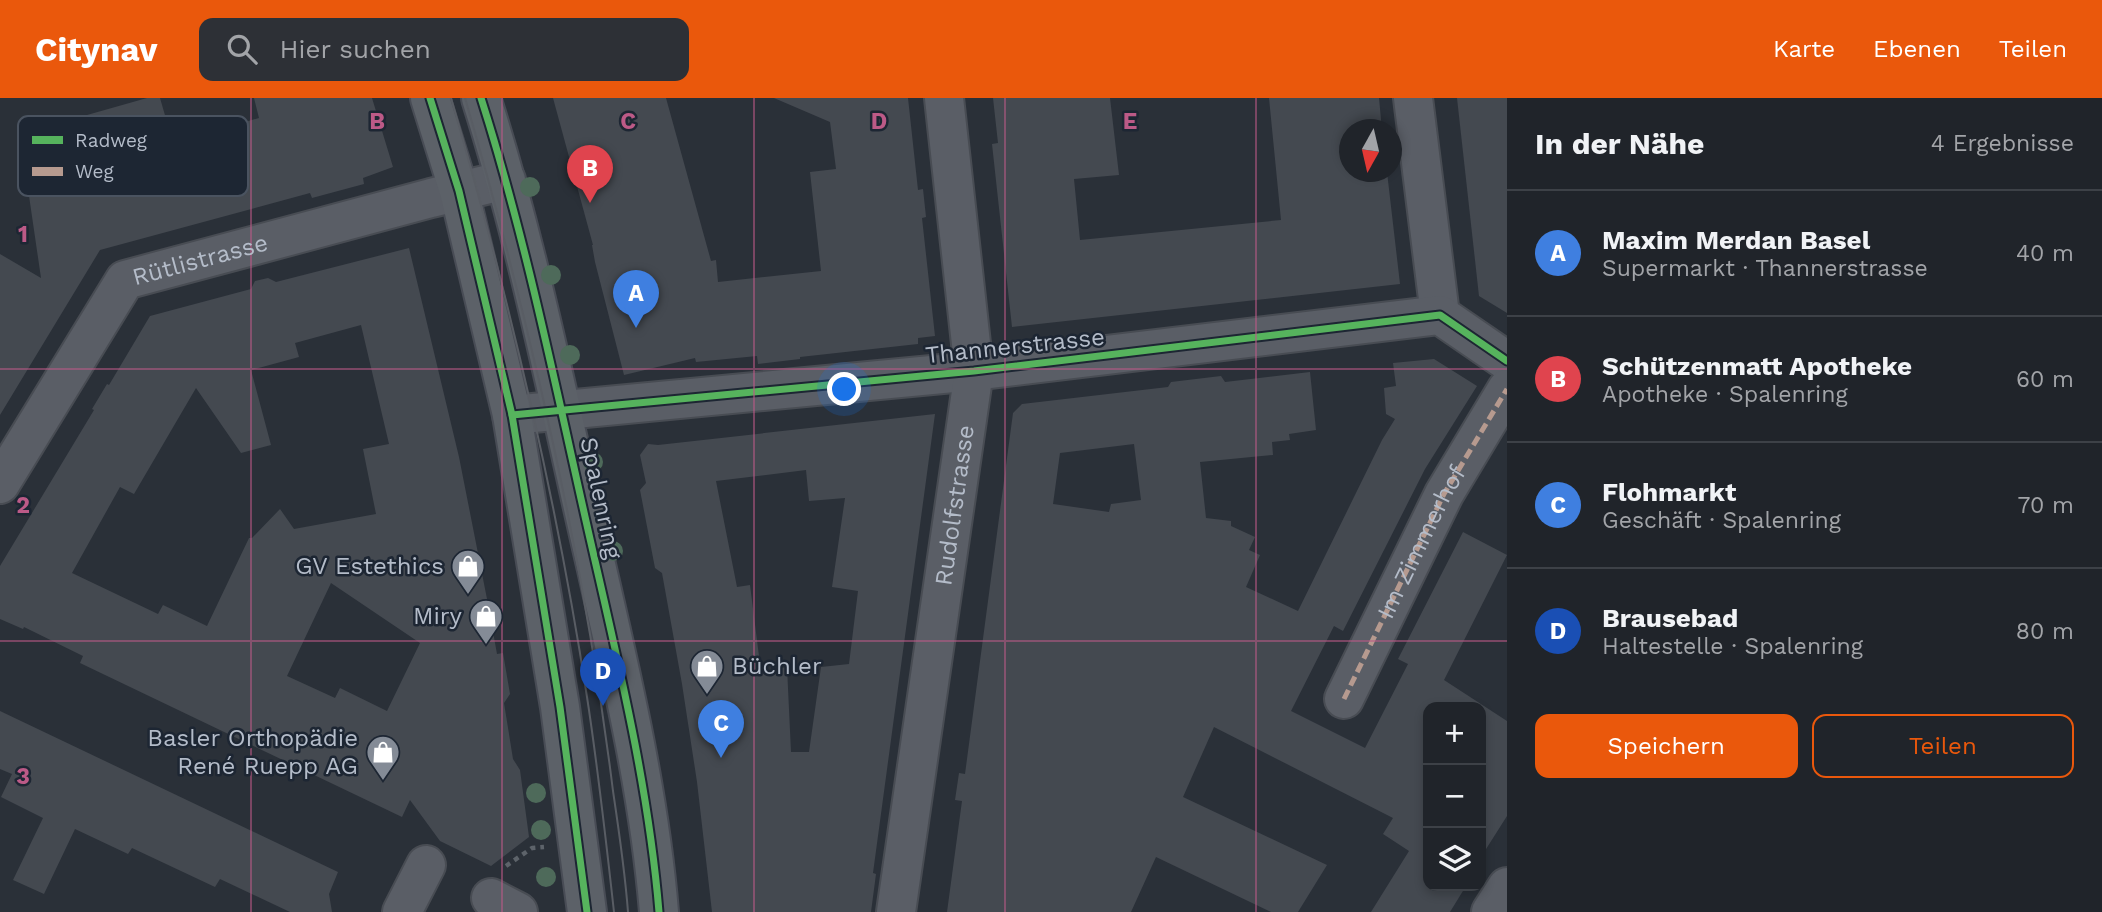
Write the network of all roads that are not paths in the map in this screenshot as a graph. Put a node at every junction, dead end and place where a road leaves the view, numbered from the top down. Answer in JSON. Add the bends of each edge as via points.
{"nodes":[{"id":1,"x":430,"y":98,"type":"edge"},
{"id":2,"x":481,"y":98,"type":"edge"},
{"id":3,"x":944,"y":98,"type":"edge"},
{"id":4,"x":1413,"y":98,"type":"edge"},
{"id":5,"x":506,"y":180,"type":"junction"},
{"id":6,"x":459,"y":191,"type":"junction"},
{"id":7,"x":1440,"y":315,"type":"junction"},
{"id":8,"x":1507,"y":361,"type":"edge"},
{"id":9,"x":974,"y":371,"type":"junction"},
{"id":10,"x":1507,"y":389,"type":"edge"},
{"id":11,"x":562,"y":410,"type":"junction"},
{"id":12,"x":512,"y":415,"type":"junction"},
{"id":13,"x":0,"y":484,"type":"edge"},
{"id":14,"x":1345,"y":699,"type":"dead end"},
{"id":15,"x":426,"y":865,"type":"dead end"},
{"id":16,"x":1507,"y":887,"type":"edge"},
{"id":17,"x":402,"y":912,"type":"edge"},
{"id":18,"x":587,"y":912,"type":"edge"},
{"id":19,"x":659,"y":912,"type":"edge"},
{"id":20,"x":896,"y":912,"type":"edge"},
{"id":21,"x":1491,"y":912,"type":"edge"}],
"edges":[{"from":1,"to":6,"type":"main road"},
{"from":2,"to":5,"type":"main road","name":"Spalenring"},
{"from":3,"to":9,"type":"street","name":"Rudolfstrasse"},
{"from":4,"to":7,"type":"street"},
{"from":5,"to":6,"type":"street","name":"Rütlistrasse"},
{"from":5,"to":11,"type":"main road","name":"Spalenring"},
{"from":6,"to":12,"type":"main road"},
{"from":6,"to":13,"type":"street","name":"Rütlistrasse","via":[[125,280]]},
{"from":7,"to":8,"type":"street"},
{"from":7,"to":9,"type":"street","name":"Thannerstrasse"},
{"from":9,"to":11,"type":"street","name":"Thannerstrasse"},
{"from":9,"to":20,"type":"street","name":"Rudolfstrasse"},
{"from":10,"to":14,"type":"street","name":"Im Zimmerhof","via":[[1444,494]]},
{"from":11,"to":12,"type":"street","name":"Thannerstrasse"},
{"from":11,"to":19,"type":"main road","name":"Spalenring","via":[[641,769]]},
{"from":12,"to":18,"type":"main road","via":[[560,707]]},
{"from":15,"to":17,"type":"street"},
{"from":16,"to":21,"type":"street"}]}
